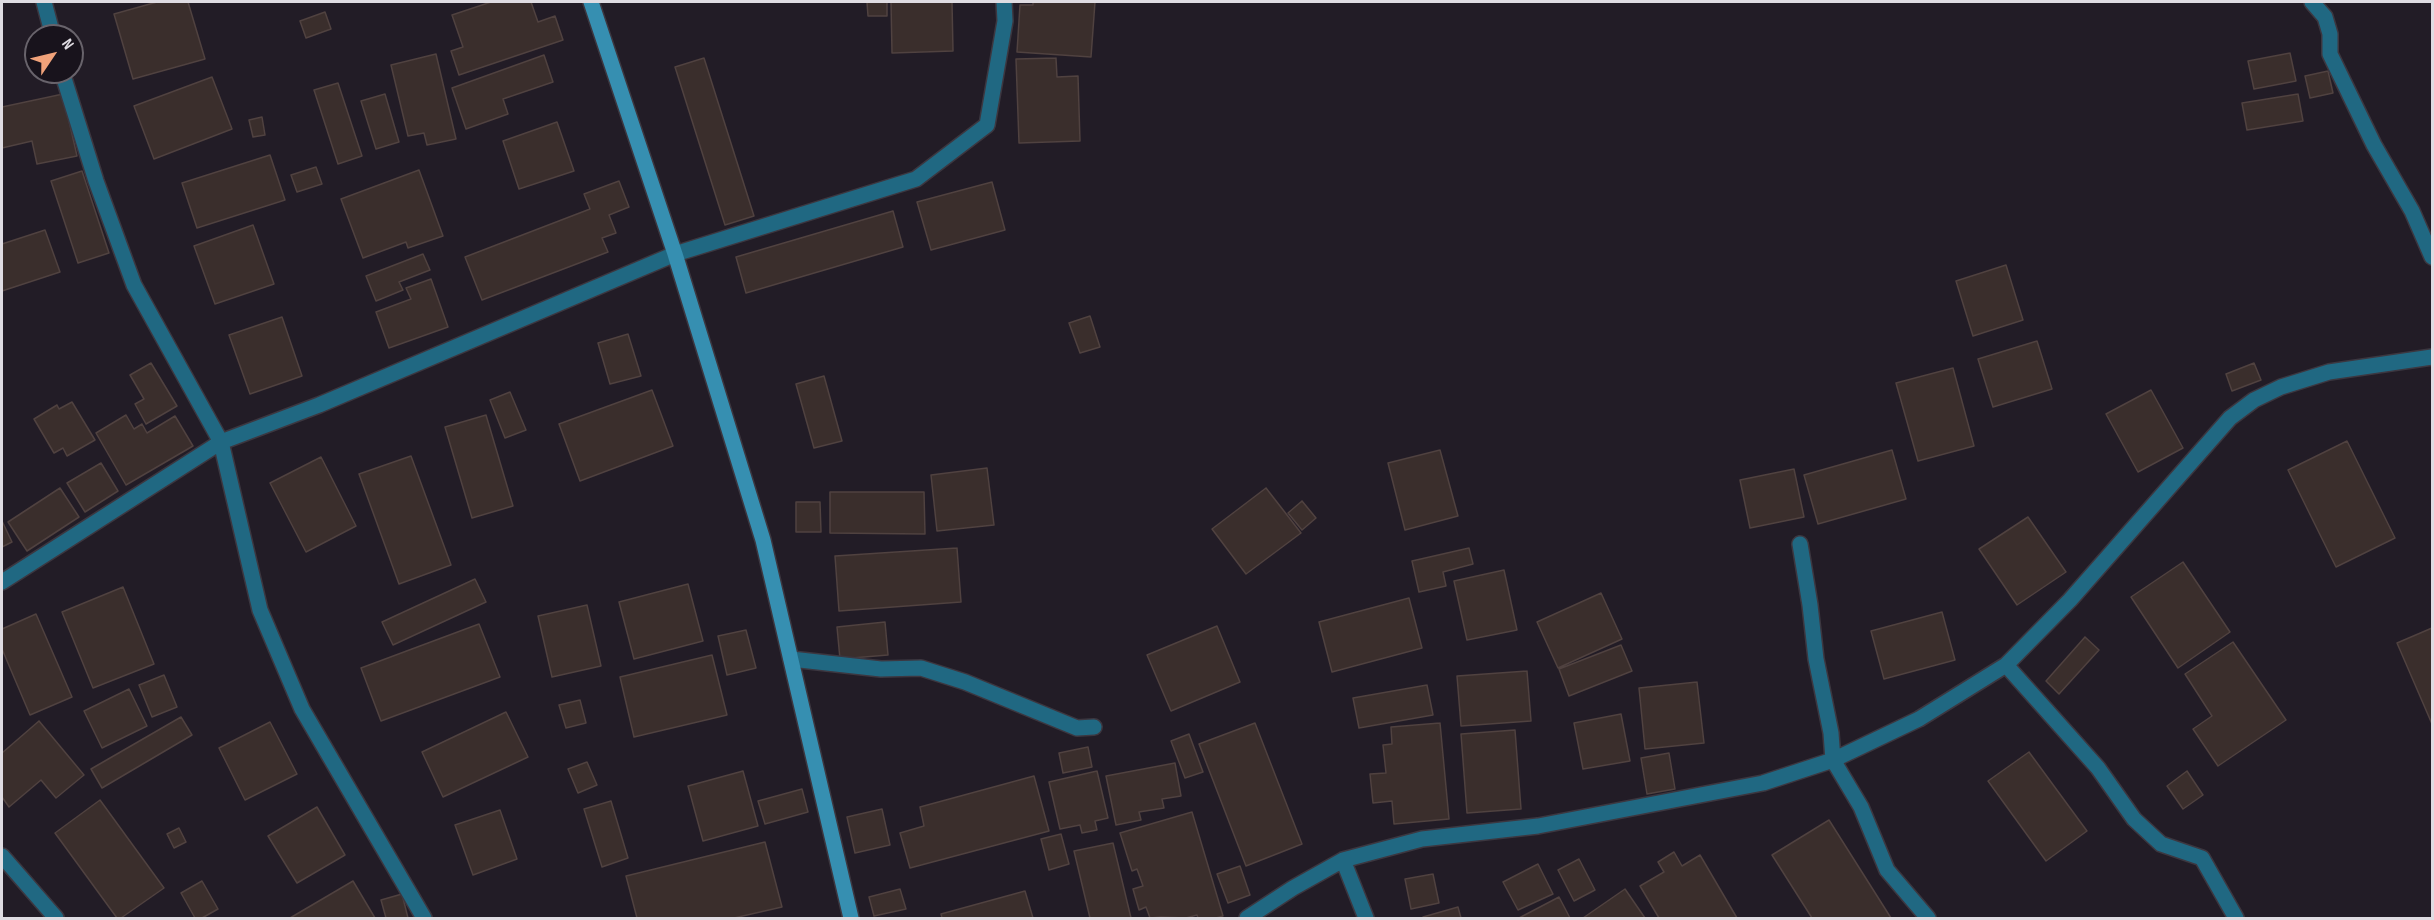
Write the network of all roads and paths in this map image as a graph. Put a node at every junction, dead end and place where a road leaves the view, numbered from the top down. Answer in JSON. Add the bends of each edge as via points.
{"nodes":[{"id":1,"x":44,"y":2,"type":"edge"},
{"id":2,"x":591,"y":2,"type":"edge"},
{"id":3,"x":1004,"y":2,"type":"edge"},
{"id":4,"x":2312,"y":2,"type":"edge"},
{"id":5,"x":49,"y":24,"type":"edge"},
{"id":6,"x":66,"y":84,"type":"edge"},
{"id":7,"x":675,"y":254,"type":"junction"},
{"id":8,"x":2433,"y":257,"type":"edge"},
{"id":9,"x":2433,"y":357,"type":"edge"},
{"id":10,"x":221,"y":442,"type":"junction"},
{"id":11,"x":1800,"y":544,"type":"dead end"},
{"id":12,"x":2,"y":582,"type":"edge"},
{"id":13,"x":791,"y":659,"type":"junction"},
{"id":14,"x":2006,"y":665,"type":"junction"},
{"id":15,"x":1094,"y":727,"type":"dead end"},
{"id":16,"x":1833,"y":760,"type":"junction"},
{"id":17,"x":2,"y":856,"type":"edge"},
{"id":18,"x":1343,"y":860,"type":"junction"},
{"id":19,"x":38,"y":899,"type":"junction"},
{"id":20,"x":42,"y":918,"type":"edge"},
{"id":21,"x":56,"y":918,"type":"edge"},
{"id":22,"x":424,"y":918,"type":"edge"},
{"id":23,"x":851,"y":918,"type":"edge"},
{"id":24,"x":1247,"y":918,"type":"edge"},
{"id":25,"x":1366,"y":918,"type":"edge"},
{"id":26,"x":1928,"y":918,"type":"edge"},
{"id":27,"x":2236,"y":918,"type":"edge"}],
"edges":[{"from":1,"to":5,"type":"street"},
{"from":2,"to":7,"type":"street"},
{"from":3,"to":7,"type":"street","via":[[1005,21],[987,125],[916,179]]},
{"from":4,"to":8,"type":"street","via":[[2325,17],[2330,54]]},
{"from":6,"to":10,"type":"street","via":[[134,285]]},
{"from":7,"to":10,"type":"street","via":[[319,405]]},
{"from":7,"to":13,"type":"street","via":[[763,540]]},
{"from":9,"to":14,"type":"street","via":[[2329,372],[2254,400],[2230,418],[2070,600]]},
{"from":10,"to":12,"type":"street"},
{"from":10,"to":22,"type":"street","via":[[260,610],[302,709]]},
{"from":11,"to":16,"type":"street"},
{"from":13,"to":15,"type":"street","via":[[881,669],[921,668],[1077,728]]},
{"from":13,"to":23,"type":"street"},
{"from":14,"to":16,"type":"street","via":[[1919,719]]},
{"from":14,"to":27,"type":"street","via":[[2098,768],[2134,819],[2162,844],[2202,858]]},
{"from":16,"to":18,"type":"street","via":[[1763,783],[1538,826],[1422,839]]},
{"from":16,"to":26,"type":"street","via":[[1861,807],[1887,870]]},
{"from":17,"to":19,"type":"street"},
{"from":18,"to":24,"type":"street"},
{"from":18,"to":25,"type":"street"},
{"from":19,"to":20,"type":"street"},
{"from":19,"to":21,"type":"street"}]}
